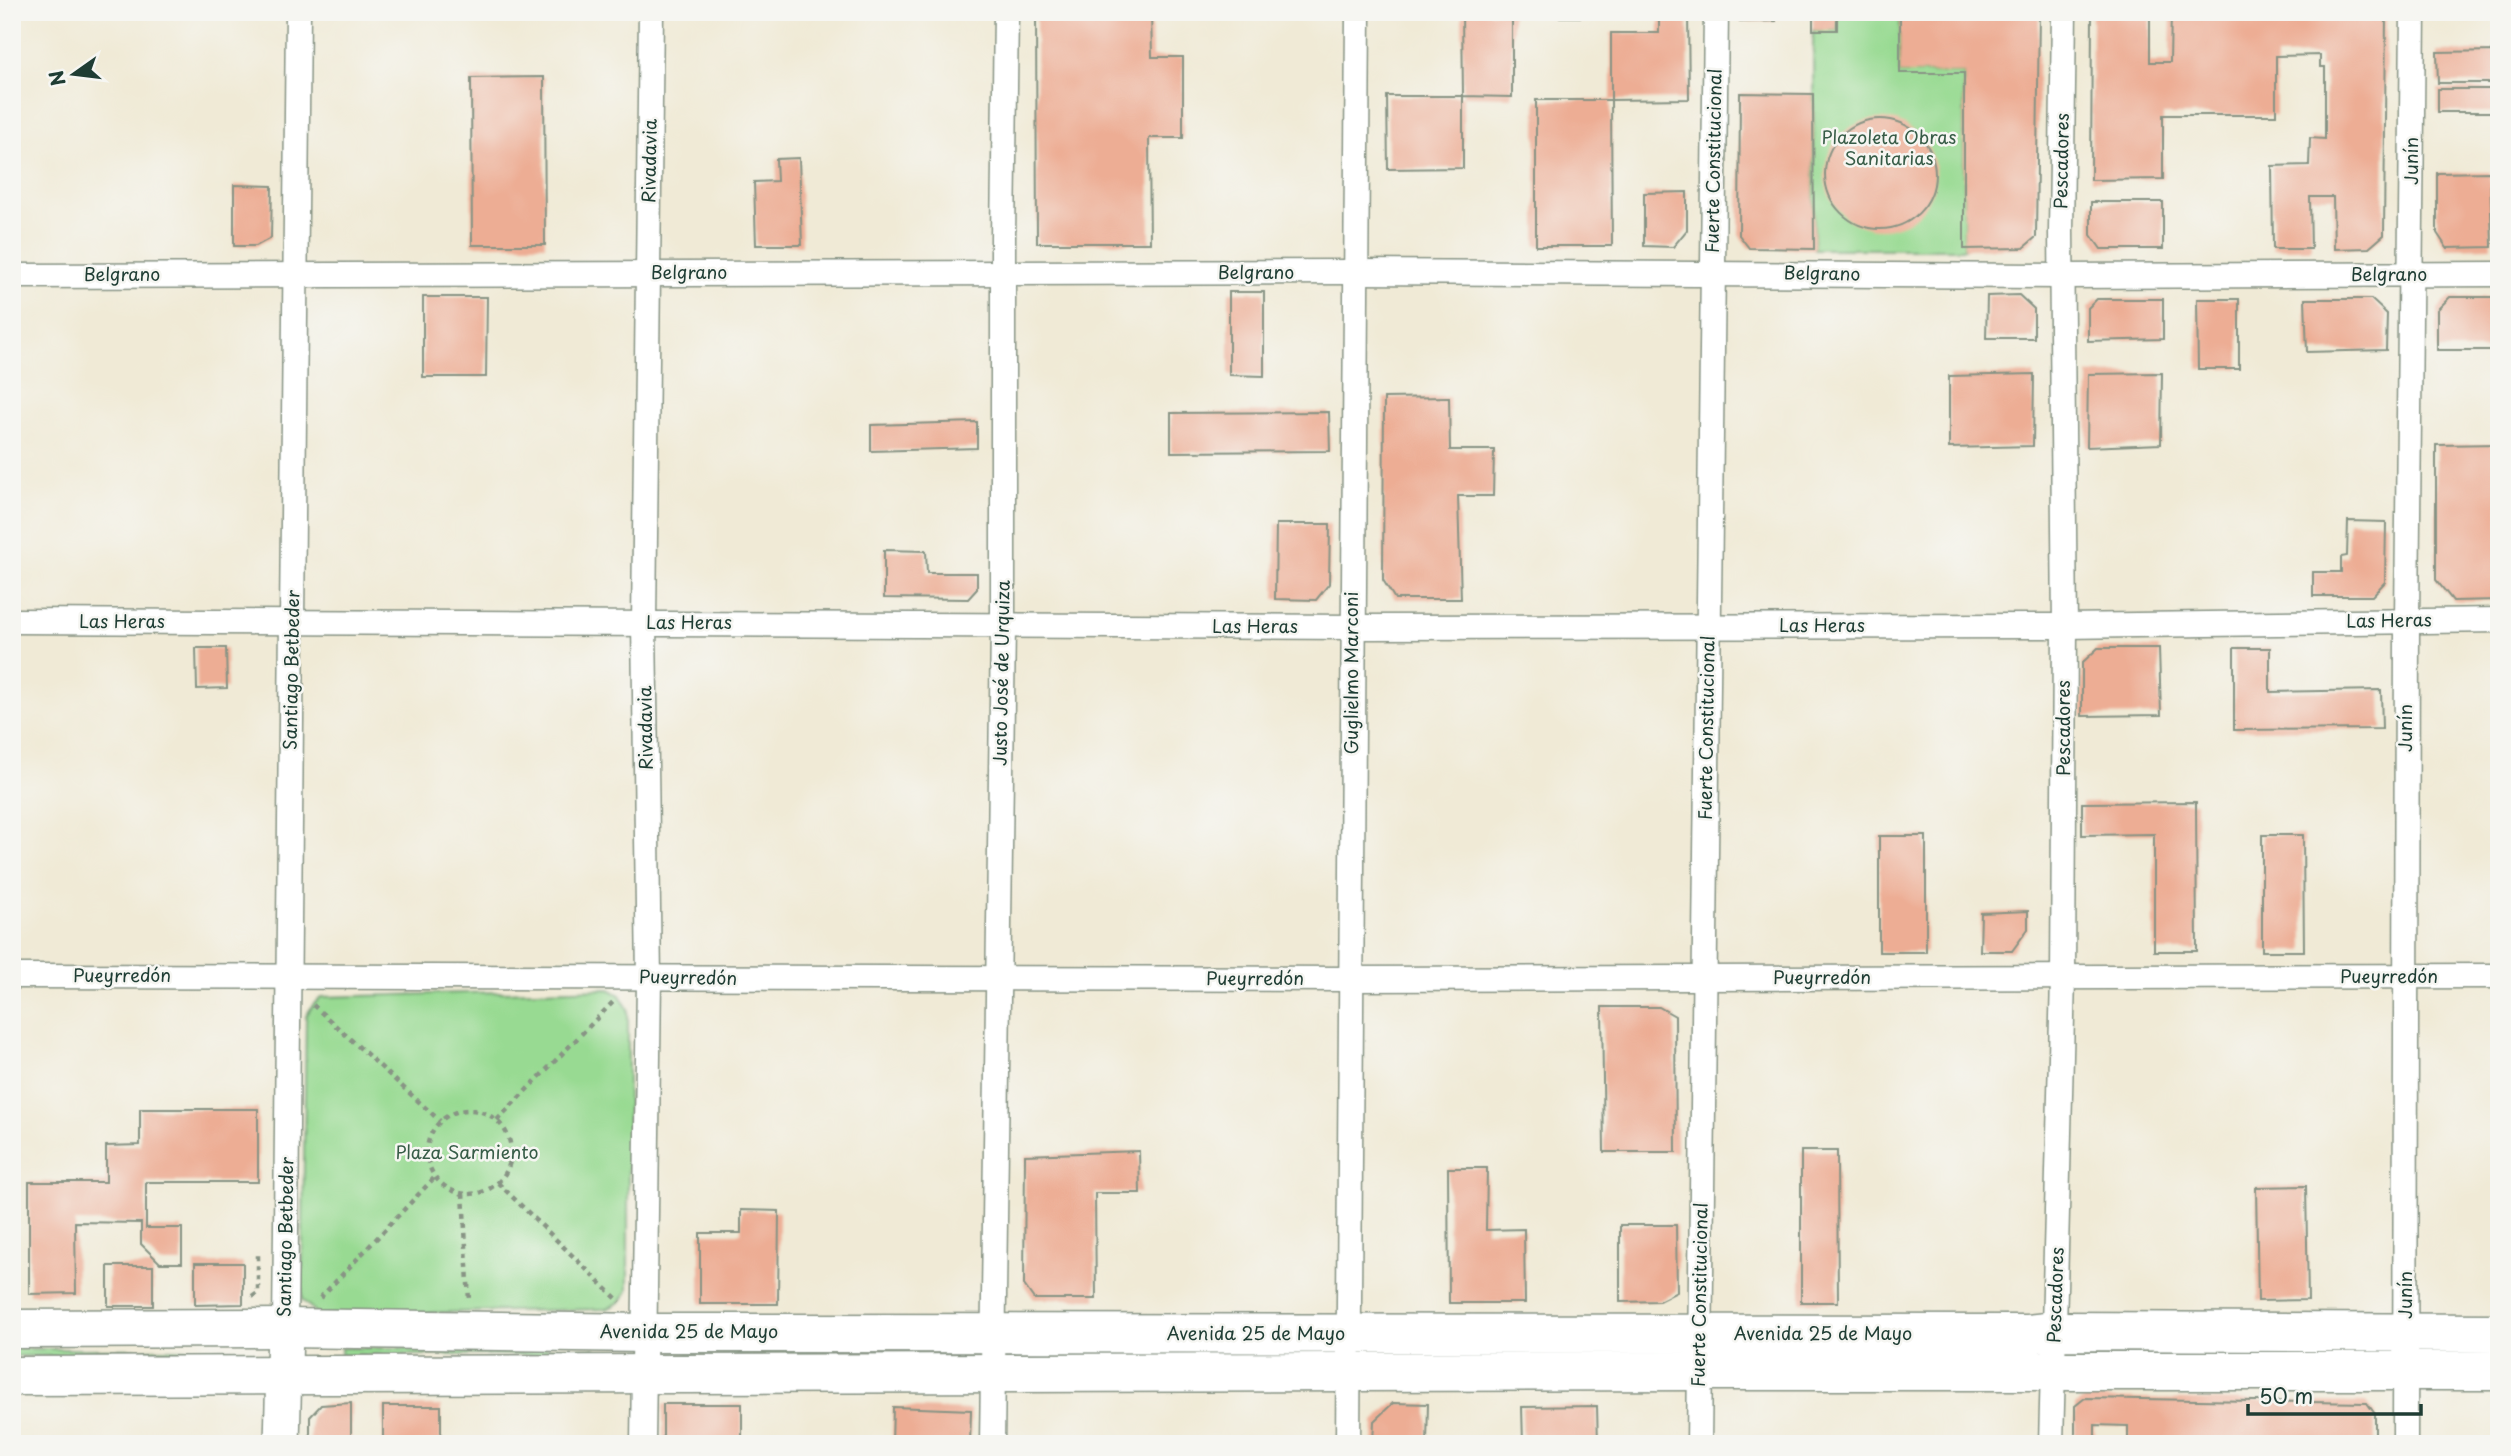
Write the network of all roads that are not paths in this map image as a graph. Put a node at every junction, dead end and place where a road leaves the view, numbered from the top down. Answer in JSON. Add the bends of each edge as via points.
{"nodes":[{"id":1,"x":298,"y":12,"type":"edge"},
{"id":2,"x":651,"y":12,"type":"edge"},
{"id":3,"x":1006,"y":12,"type":"edge"},
{"id":4,"x":1358,"y":12,"type":"edge"},
{"id":5,"x":1716,"y":12,"type":"edge"},
{"id":6,"x":2064,"y":12,"type":"edge"},
{"id":7,"x":2413,"y":12,"type":"edge"},
{"id":8,"x":1004,"y":272,"type":"junction"},
{"id":9,"x":1356,"y":272,"type":"junction"},
{"id":10,"x":296,"y":274,"type":"junction"},
{"id":11,"x":649,"y":274,"type":"junction"},
{"id":12,"x":1712,"y":274,"type":"junction"},
{"id":13,"x":2499,"y":274,"type":"edge"},
{"id":14,"x":2410,"y":275,"type":"junction"},
{"id":15,"x":12,"y":276,"type":"edge"},
{"id":16,"x":2062,"y":276,"type":"junction"},
{"id":17,"x":2407,"y":620,"type":"junction"},
{"id":18,"x":2499,"y":620,"type":"edge"},
{"id":19,"x":12,"y":621,"type":"edge"},
{"id":20,"x":293,"y":622,"type":"junction"},
{"id":21,"x":644,"y":622,"type":"junction"},
{"id":22,"x":1003,"y":626,"type":"junction"},
{"id":23,"x":1708,"y":626,"type":"junction"},
{"id":24,"x":2065,"y":626,"type":"junction"},
{"id":25,"x":1353,"y":627,"type":"junction"},
{"id":26,"x":12,"y":976,"type":"edge"},
{"id":27,"x":288,"y":976,"type":"junction"},
{"id":28,"x":2405,"y":976,"type":"junction"},
{"id":29,"x":2499,"y":976,"type":"edge"},
{"id":30,"x":999,"y":978,"type":"junction"},
{"id":31,"x":1703,"y":978,"type":"junction"},
{"id":32,"x":2063,"y":978,"type":"junction"},
{"id":33,"x":649,"y":979,"type":"junction"},
{"id":34,"x":1350,"y":979,"type":"junction"},
{"id":35,"x":285,"y":1328,"type":"junction"},
{"id":36,"x":12,"y":1329,"type":"edge"},
{"id":37,"x":2056,"y":1331,"type":"junction"},
{"id":38,"x":646,"y":1333,"type":"junction"},
{"id":39,"x":994,"y":1333,"type":"junction"},
{"id":40,"x":2406,"y":1333,"type":"junction"},
{"id":41,"x":2499,"y":1333,"type":"edge"},
{"id":42,"x":1349,"y":1353,"type":"junction"},
{"id":43,"x":1699,"y":1353,"type":"junction"},
{"id":44,"x":2052,"y":1371,"type":"junction"},
{"id":45,"x":2406,"y":1371,"type":"junction"},
{"id":46,"x":2499,"y":1371,"type":"edge"},
{"id":47,"x":992,"y":1373,"type":"junction"},
{"id":48,"x":644,"y":1374,"type":"junction"},
{"id":49,"x":283,"y":1375,"type":"junction"},
{"id":50,"x":12,"y":1376,"type":"edge"},
{"id":51,"x":282,"y":1444,"type":"edge"},
{"id":52,"x":643,"y":1444,"type":"edge"},
{"id":53,"x":992,"y":1444,"type":"edge"},
{"id":54,"x":1348,"y":1444,"type":"edge"},
{"id":55,"x":1699,"y":1444,"type":"edge"},
{"id":56,"x":2051,"y":1444,"type":"edge"},
{"id":57,"x":2405,"y":1444,"type":"edge"}],
"edges":[{"from":1,"to":10,"type":"street","name":"Santiago Betbeder"},
{"from":2,"to":11,"type":"street","name":"Rivadavia"},
{"from":3,"to":8,"type":"street","name":"Justo José de Urquiza"},
{"from":4,"to":9,"type":"street","name":"Guglielmo Marconi"},
{"from":5,"to":12,"type":"street","name":"Fuerte Constitucional"},
{"from":6,"to":16,"type":"street","name":"Pescadores"},
{"from":7,"to":14,"type":"street","name":"Junín"},
{"from":8,"to":9,"type":"street","name":"Belgrano"},
{"from":8,"to":11,"type":"street","name":"Belgrano"},
{"from":8,"to":22,"type":"street","name":"Justo José de Urquiza"},
{"from":9,"to":12,"type":"street","name":"Belgrano"},
{"from":9,"to":25,"type":"street","name":"Guglielmo Marconi"},
{"from":10,"to":11,"type":"street","name":"Belgrano"},
{"from":10,"to":15,"type":"street","name":"Belgrano"},
{"from":10,"to":20,"type":"street","name":"Santiago Betbeder"},
{"from":11,"to":21,"type":"street","name":"Rivadavia"},
{"from":12,"to":16,"type":"street","name":"Belgrano"},
{"from":12,"to":23,"type":"street","name":"Fuerte Constitucional"},
{"from":13,"to":14,"type":"street","name":"Belgrano"},
{"from":14,"to":16,"type":"street","name":"Belgrano"},
{"from":14,"to":17,"type":"street","name":"Junín"},
{"from":16,"to":24,"type":"street","name":"Pescadores"},
{"from":17,"to":18,"type":"street","name":"Las Heras"},
{"from":17,"to":24,"type":"street","name":"Las Heras"},
{"from":17,"to":28,"type":"street","name":"Junín"},
{"from":19,"to":20,"type":"street","name":"Las Heras"},
{"from":20,"to":21,"type":"street","name":"Las Heras"},
{"from":20,"to":27,"type":"street","name":"Santiago Betbeder"},
{"from":21,"to":22,"type":"street","name":"Las Heras"},
{"from":21,"to":33,"type":"street","name":"Rivadavia"},
{"from":22,"to":25,"type":"street","name":"Las Heras"},
{"from":22,"to":30,"type":"street","name":"Justo José de Urquiza"},
{"from":23,"to":24,"type":"street","name":"Las Heras"},
{"from":23,"to":25,"type":"street","name":"Las Heras"},
{"from":23,"to":31,"type":"street","name":"Fuerte Constitucional"},
{"from":24,"to":32,"type":"street","name":"Pescadores"},
{"from":25,"to":34,"type":"street","name":"Guglielmo Marconi"},
{"from":26,"to":27,"type":"street","name":"Pueyrredón"},
{"from":27,"to":33,"type":"street","name":"Pueyrredón"},
{"from":27,"to":35,"type":"street","name":"Santiago Betbeder"},
{"from":28,"to":29,"type":"street","name":"Pueyrredón"},
{"from":28,"to":32,"type":"street","name":"Pueyrredón"},
{"from":28,"to":40,"type":"street","name":"Junín"},
{"from":30,"to":33,"type":"street","name":"Pueyrredón"},
{"from":30,"to":34,"type":"street","name":"Pueyrredón"},
{"from":30,"to":39,"type":"street","name":"Justo José de Urquiza"},
{"from":31,"to":32,"type":"street","name":"Pueyrredón"},
{"from":31,"to":34,"type":"street","name":"Pueyrredón"},
{"from":31,"to":43,"type":"street","name":"Fuerte Constitucional"},
{"from":32,"to":37,"type":"street","name":"Pescadores"},
{"from":33,"to":38,"type":"street","name":"Rivadavia"},
{"from":34,"to":42,"type":"street","name":"Guglielmo Marconi"},
{"from":35,"to":36,"type":"main road","name":"Avenida 25 de Mayo"},
{"from":35,"to":38,"type":"main road","name":"Avenida 25 de Mayo"},
{"from":35,"to":49,"type":"main road"},
{"from":37,"to":40,"type":"main road","name":"Avenida 25 de Mayo"},
{"from":37,"to":43,"type":"main road","name":"Avenida 25 de Mayo"},
{"from":37,"to":44,"type":"street","name":"Pescadores"},
{"from":38,"to":39,"type":"main road","name":"Avenida 25 de Mayo"},
{"from":38,"to":48,"type":"street","name":"Rivadavia"},
{"from":39,"to":42,"type":"main road","name":"Avenida 25 de Mayo"},
{"from":39,"to":47,"type":"street","name":"Justo José de Urquiza"},
{"from":40,"to":41,"type":"main road","name":"Avenida 25 de Mayo"},
{"from":40,"to":45,"type":"street","name":"Junín"},
{"from":42,"to":43,"type":"main road","name":"Avenida 25 de Mayo"},
{"from":42,"to":47,"type":"main road","name":"Avenida 25 de Mayo"},
{"from":42,"to":54,"type":"street","name":"Guglielmo Marconi"},
{"from":43,"to":44,"type":"main road","name":"Avenida 25 de Mayo"},
{"from":43,"to":55,"type":"street","name":"Fuerte Constitucional"},
{"from":44,"to":45,"type":"main road","name":"Avenida 25 de Mayo"},
{"from":44,"to":56,"type":"street","name":"Pescadores"},
{"from":45,"to":46,"type":"main road","name":"Avenida 25 de Mayo"},
{"from":45,"to":57,"type":"street","name":"Junín"},
{"from":47,"to":48,"type":"main road","name":"Avenida 25 de Mayo"},
{"from":47,"to":53,"type":"street"},
{"from":48,"to":49,"type":"main road","name":"Avenida 25 de Mayo"},
{"from":48,"to":52,"type":"street","name":"Rivadavia"},
{"from":49,"to":50,"type":"main road","name":"Avenida 25 de Mayo"},
{"from":49,"to":51,"type":"main road"}]}
